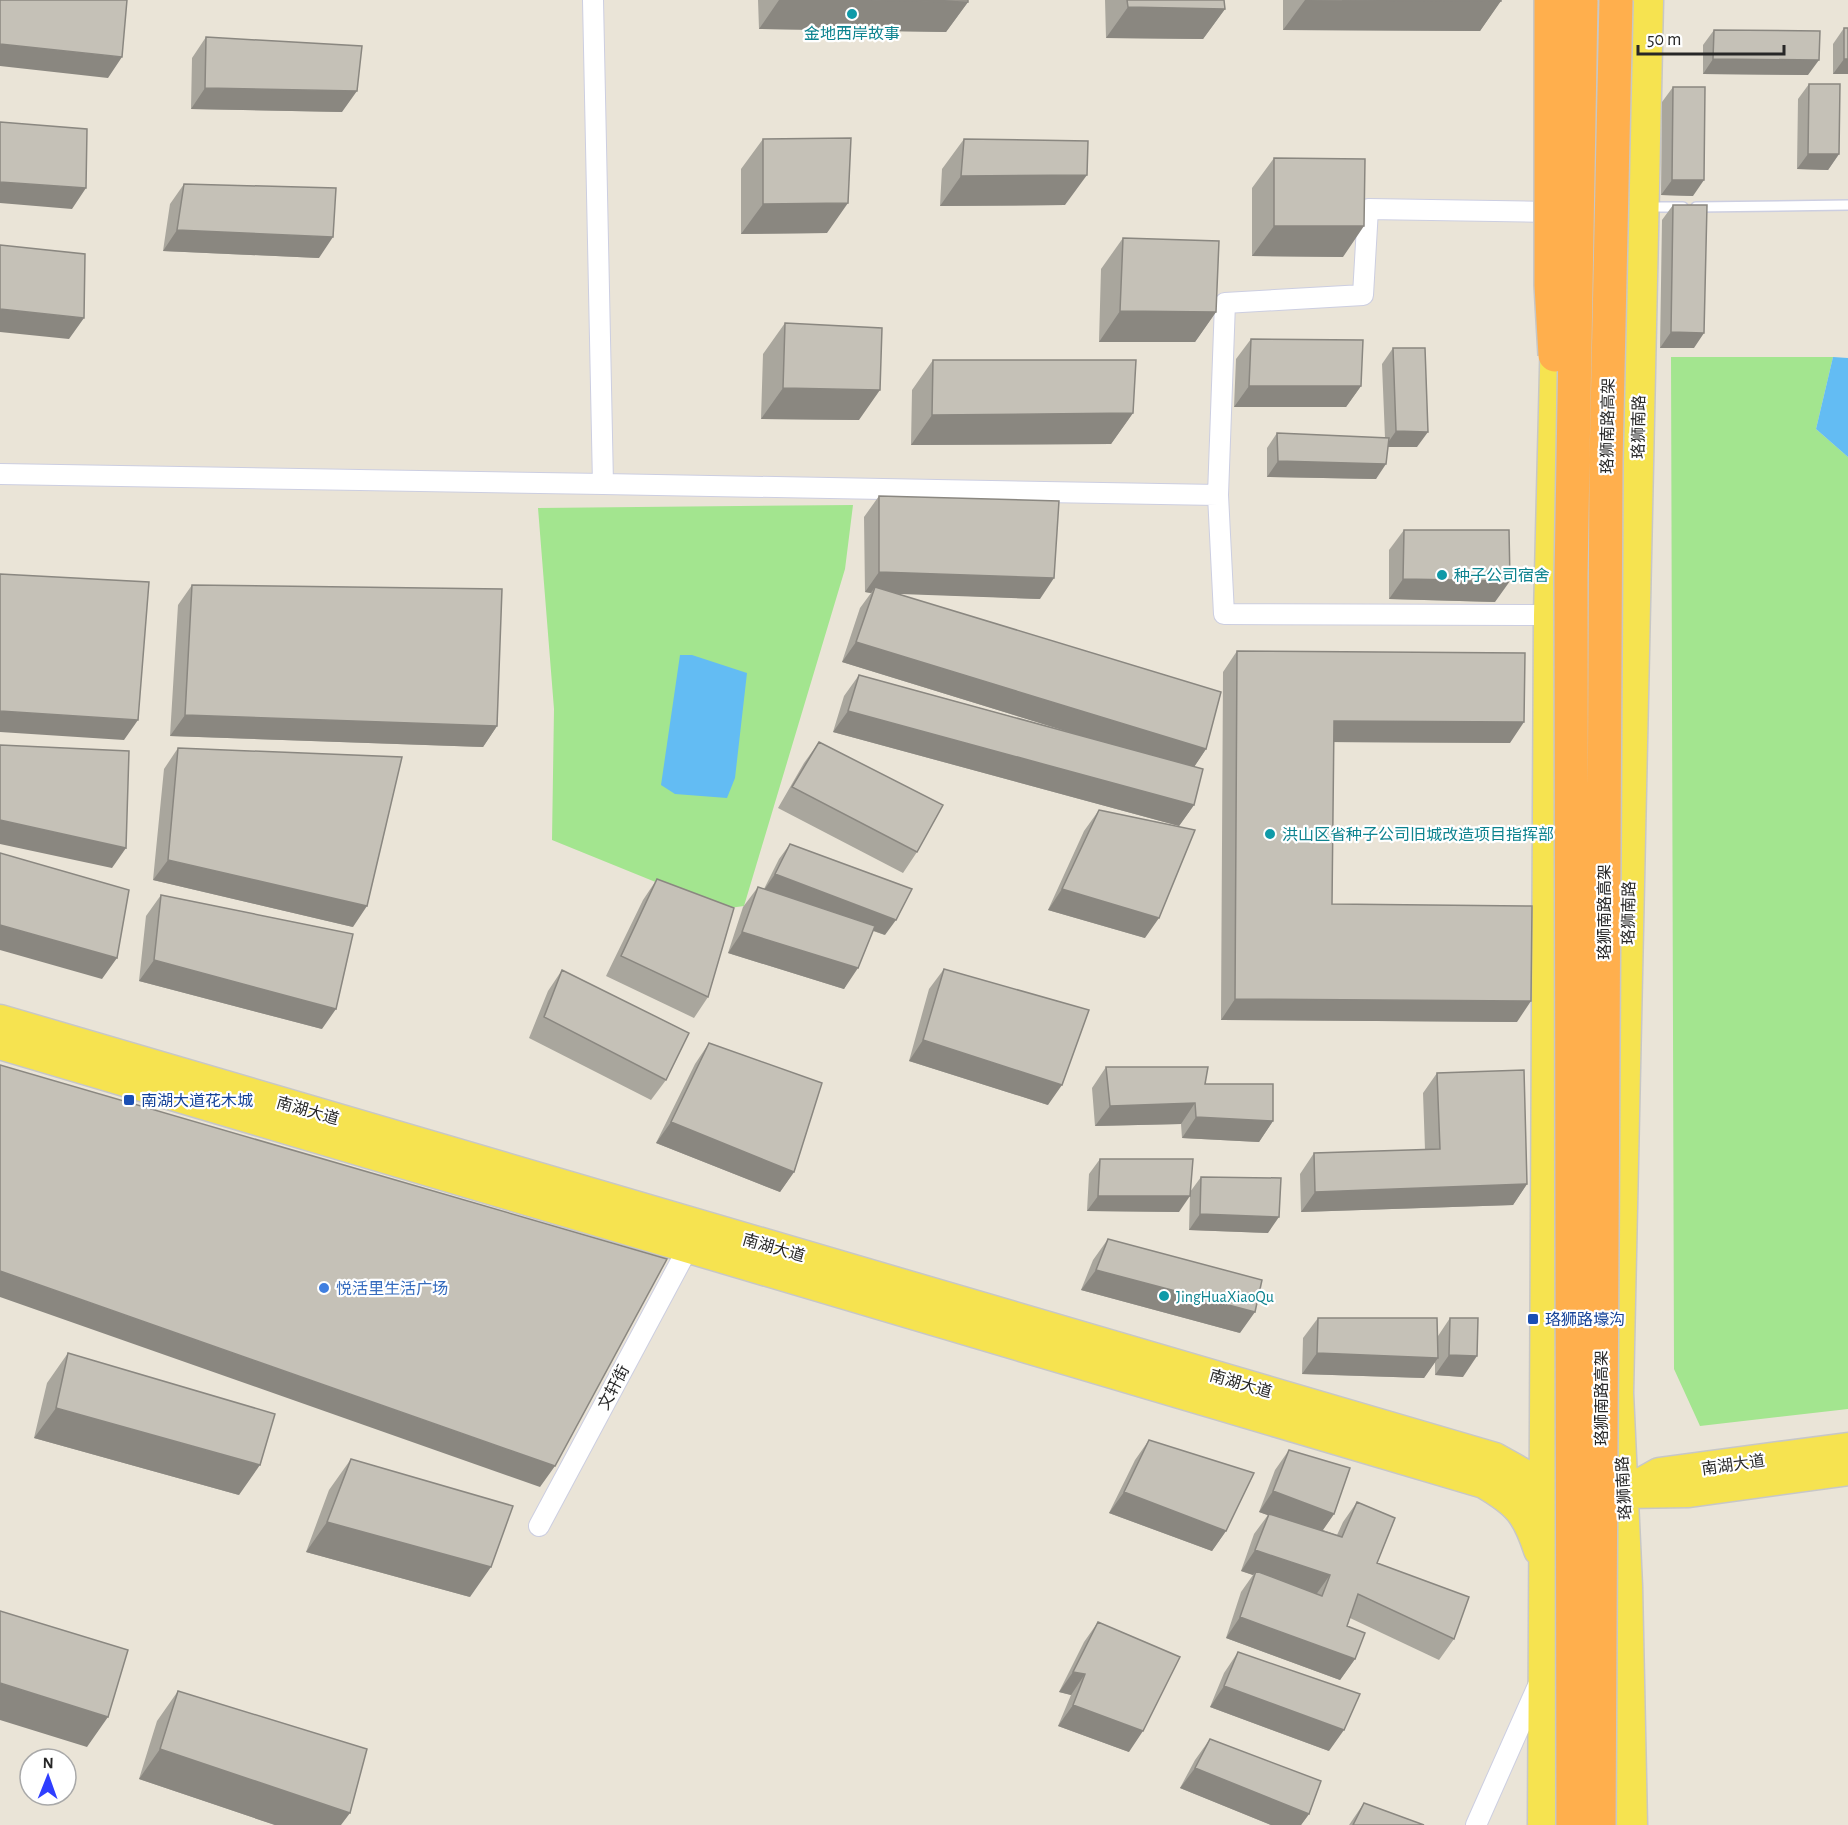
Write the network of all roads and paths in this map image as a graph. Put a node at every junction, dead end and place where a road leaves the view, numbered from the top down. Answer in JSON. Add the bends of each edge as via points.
{"nodes":[{"id":1,"x":593,"y":0,"type":"edge"},
{"id":2,"x":1551,"y":0,"type":"edge"},
{"id":3,"x":1560,"y":0,"type":"edge"},
{"id":4,"x":1581,"y":0,"type":"edge"},
{"id":5,"x":1616,"y":0,"type":"edge"},
{"id":6,"x":1648,"y":0,"type":"edge"},
{"id":7,"x":1848,"y":206,"type":"edge"},
{"id":8,"x":1643,"y":207,"type":"junction"},
{"id":9,"x":1551,"y":212,"type":"junction"},
{"id":10,"x":0,"y":474,"type":"edge"},
{"id":11,"x":603,"y":484,"type":"junction"},
{"id":12,"x":1218,"y":495,"type":"junction"},
{"id":13,"x":1571,"y":577,"type":"junction"},
{"id":14,"x":1549,"y":615,"type":"junction"},
{"id":15,"x":0,"y":1020,"type":"edge"},
{"id":16,"x":0,"y":1044,"type":"edge"},
{"id":17,"x":688,"y":1248,"type":"junction"},
{"id":18,"x":1618,"y":1393,"type":"junction"},
{"id":19,"x":1544,"y":1422,"type":"junction"},
{"id":20,"x":1848,"y":1448,"type":"edge"},
{"id":21,"x":1490,"y":1470,"type":"junction"},
{"id":22,"x":1848,"y":1470,"type":"edge"},
{"id":23,"x":1659,"y":1473,"type":"junction"},
{"id":24,"x":1543,"y":1486,"type":"junction"},
{"id":25,"x":1623,"y":1493,"type":"junction"},
{"id":26,"x":539,"y":1526,"type":"dead end"},
{"id":27,"x":1543,"y":1565,"type":"junction"},
{"id":28,"x":1543,"y":1673,"type":"junction"},
{"id":29,"x":1476,"y":1825,"type":"edge"},
{"id":30,"x":1543,"y":1825,"type":"edge"},
{"id":31,"x":1573,"y":1825,"type":"edge"},
{"id":32,"x":1599,"y":1825,"type":"edge"},
{"id":33,"x":1632,"y":1825,"type":"edge"}],
"edges":[{"from":1,"to":11,"type":"street"},
{"from":2,"to":9,"type":"highway","bridge":true},
{"from":3,"to":14,"type":"main road"},
{"from":4,"to":13,"type":"highway","name":"珞狮南路高架","bridge":true},
{"from":5,"to":32,"type":"highway","name":"珞狮南路高架","bridge":true,"via":[[1606,474]]},
{"from":6,"to":8,"type":"main road","name":"珞狮南路"},
{"from":7,"to":8,"type":"lane"},
{"from":8,"to":18,"type":"main road","name":"珞狮南路"},
{"from":9,"to":12,"type":"street","via":[[1368,209],[1363,295],[1225,303]]},
{"from":9,"to":13,"type":"highway","bridge":true,"via":[[1551,285]]},
{"from":10,"to":11,"type":"street"},
{"from":11,"to":12,"type":"street"},
{"from":12,"to":14,"type":"street","via":[[1224,614]]},
{"from":13,"to":31,"type":"highway","name":"珞狮南路高架","bridge":true},
{"from":14,"to":19,"type":"main road"},
{"from":15,"to":21,"type":"main road","name":"南湖大道"},
{"from":16,"to":17,"type":"main road","name":"南湖大道"},
{"from":17,"to":21,"type":"main road","name":"南湖大道"},
{"from":17,"to":26,"type":"street","name":"文轩街"},
{"from":18,"to":23,"type":"main road","via":[[1635,1447]]},
{"from":18,"to":25,"type":"main road","name":"珞狮南路"},
{"from":19,"to":21,"type":"main road","via":[[1538,1444],[1530,1452]]},
{"from":19,"to":24,"type":"main road"},
{"from":20,"to":23,"type":"main road","name":"南湖大道"},
{"from":21,"to":24,"type":"main road","name":"南湖大道"},
{"from":21,"to":27,"type":"main road","via":[[1530,1521]]},
{"from":22,"to":25,"type":"main road","name":"南湖大道","via":[[1689,1492]]},
{"from":23,"to":25,"type":"main road","name":"南湖大道"},
{"from":24,"to":25,"type":"main road","name":"南湖大道"},
{"from":24,"to":27,"type":"main road"},
{"from":25,"to":33,"type":"main road","name":"珞狮南路"},
{"from":27,"to":28,"type":"main road"},
{"from":28,"to":29,"type":"street"},
{"from":28,"to":30,"type":"main road"}]}
